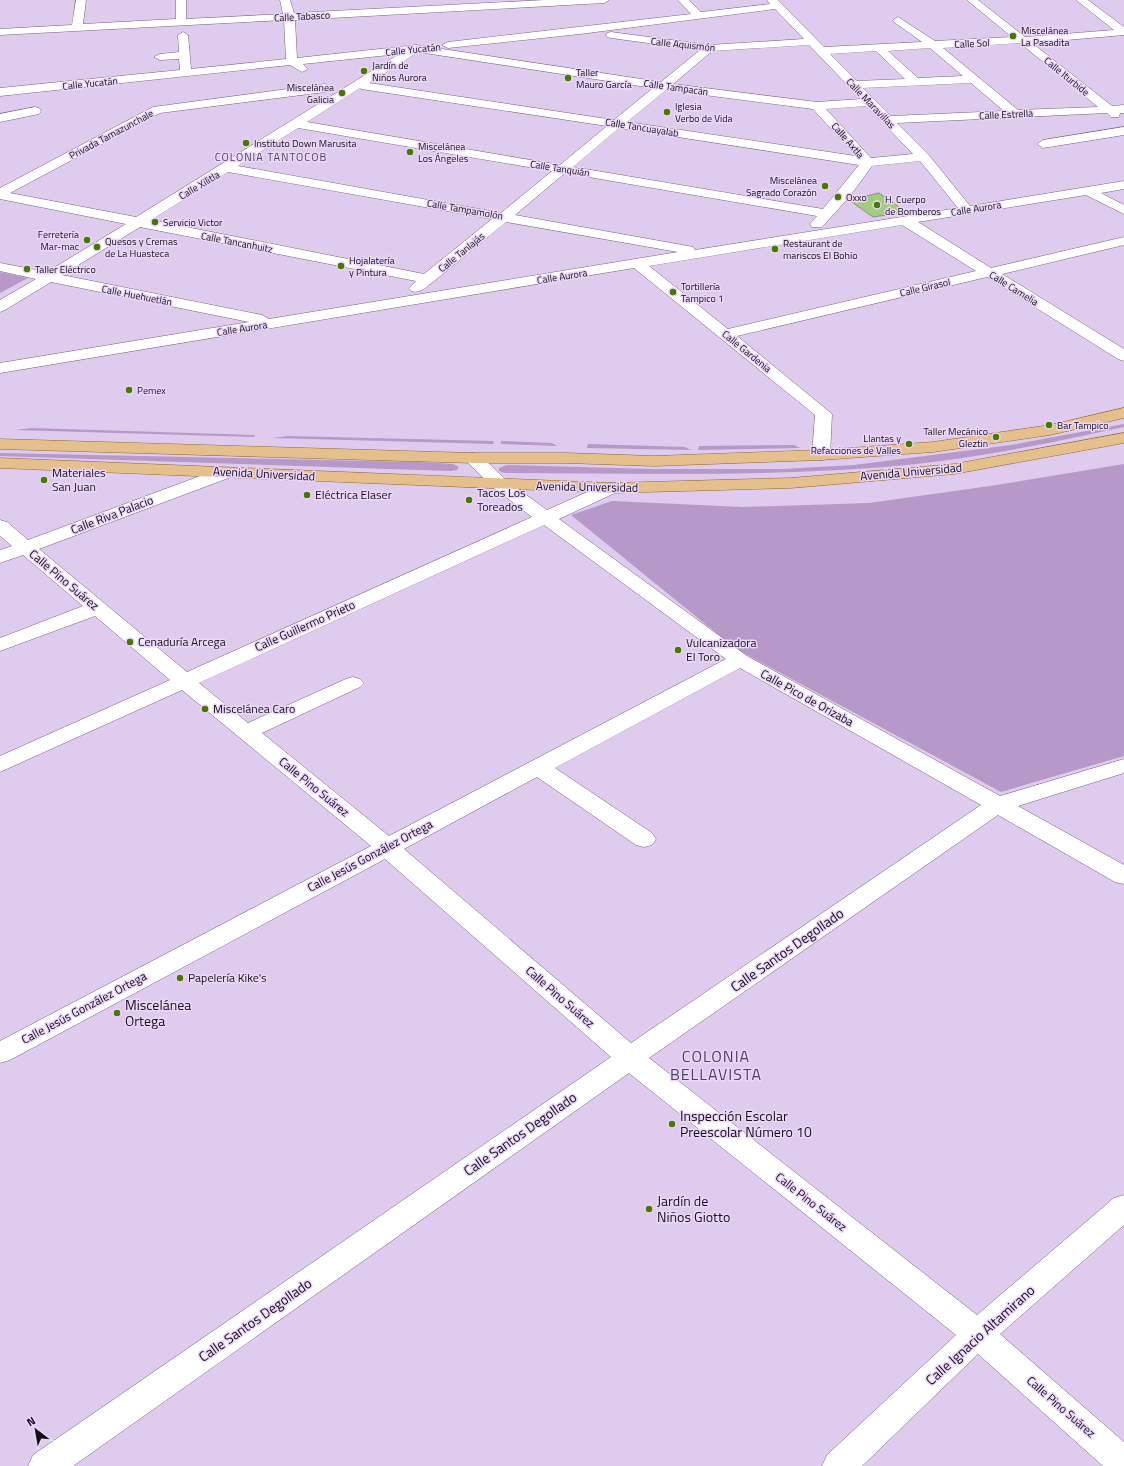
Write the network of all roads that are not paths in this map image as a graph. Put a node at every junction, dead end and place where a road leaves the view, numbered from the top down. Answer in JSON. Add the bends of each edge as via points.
{"nodes":[{"id":1,"x":81,"y":0,"type":"edge"},
{"id":2,"x":181,"y":0,"type":"edge"},
{"id":3,"x":285,"y":0,"type":"edge"},
{"id":4,"x":393,"y":0,"type":"edge"},
{"id":5,"x":604,"y":0,"type":"edge"},
{"id":6,"x":683,"y":0,"type":"edge"},
{"id":7,"x":972,"y":0,"type":"edge"},
{"id":8,"x":1081,"y":0,"type":"edge"},
{"id":9,"x":585,"y":1,"type":"edge"},
{"id":10,"x":775,"y":3,"type":"edge"},
{"id":11,"x":486,"y":4,"type":"edge"},
{"id":12,"x":398,"y":10,"type":"junction"},
{"id":13,"x":289,"y":16,"type":"junction"},
{"id":14,"x":699,"y":16,"type":"junction"},
{"id":15,"x":898,"y":20,"type":"dead end"},
{"id":16,"x":181,"y":22,"type":"junction"},
{"id":17,"x":77,"y":28,"type":"junction"},
{"id":18,"x":580,"y":31,"type":"junction"},
{"id":19,"x":0,"y":32,"type":"edge"},
{"id":20,"x":1124,"y":32,"type":"edge"},
{"id":21,"x":183,"y":35,"type":"dead end"},
{"id":22,"x":499,"y":40,"type":"junction"},
{"id":23,"x":1023,"y":40,"type":"junction"},
{"id":24,"x":811,"y":42,"type":"junction"},
{"id":25,"x":933,"y":45,"type":"junction"},
{"id":26,"x":416,"y":48,"type":"junction"},
{"id":27,"x":709,"y":48,"type":"junction"},
{"id":28,"x":879,"y":48,"type":"junction"},
{"id":29,"x":820,"y":51,"type":"junction"},
{"id":30,"x":185,"y":55,"type":"junction"},
{"id":31,"x":160,"y":58,"type":"dead end"},
{"id":32,"x":292,"y":61,"type":"junction"},
{"id":33,"x":186,"y":72,"type":"junction"},
{"id":34,"x":974,"y":79,"type":"junction"},
{"id":35,"x":914,"y":82,"type":"junction"},
{"id":36,"x":360,"y":85,"type":"junction"},
{"id":37,"x":854,"y":85,"type":"junction"},
{"id":38,"x":664,"y":86,"type":"junction"},
{"id":39,"x":325,"y":88,"type":"junction"},
{"id":40,"x":0,"y":92,"type":"edge"},
{"id":41,"x":338,"y":98,"type":"junction"},
{"id":42,"x":871,"y":102,"type":"junction"},
{"id":43,"x":818,"y":106,"type":"junction"},
{"id":44,"x":1124,"y":109,"type":"edge"},
{"id":45,"x":1109,"y":110,"type":"junction"},
{"id":46,"x":35,"y":111,"type":"dead end"},
{"id":47,"x":1014,"y":113,"type":"junction"},
{"id":48,"x":0,"y":118,"type":"edge"},
{"id":49,"x":889,"y":120,"type":"junction"},
{"id":50,"x":1124,"y":122,"type":"edge"},
{"id":51,"x":618,"y":123,"type":"junction"},
{"id":52,"x":295,"y":124,"type":"junction"},
{"id":53,"x":1124,"y":131,"type":"edge"},
{"id":54,"x":1043,"y":144,"type":"dead end"},
{"id":55,"x":923,"y":157,"type":"junction"},
{"id":56,"x":868,"y":162,"type":"junction"},
{"id":57,"x":226,"y":168,"type":"junction"},
{"id":58,"x":563,"y":169,"type":"junction"},
{"id":59,"x":1124,"y":185,"type":"edge"},
{"id":60,"x":1088,"y":191,"type":"junction"},
{"id":61,"x":0,"y":194,"type":"edge"},
{"id":62,"x":966,"y":209,"type":"junction"},
{"id":63,"x":1124,"y":210,"type":"edge"},
{"id":64,"x":825,"y":213,"type":"junction"},
{"id":65,"x":505,"y":216,"type":"junction"},
{"id":66,"x":904,"y":220,"type":"junction"},
{"id":67,"x":135,"y":223,"type":"junction"},
{"id":68,"x":809,"y":235,"type":"junction"},
{"id":69,"x":1124,"y":241,"type":"edge"},
{"id":70,"x":704,"y":253,"type":"junction"},
{"id":71,"x":638,"y":264,"type":"junction"},
{"id":72,"x":0,"y":267,"type":"edge"},
{"id":73,"x":987,"y":272,"type":"junction"},
{"id":74,"x":47,"y":277,"type":"junction"},
{"id":75,"x":428,"y":279,"type":"junction"},
{"id":76,"x":397,"y":302,"type":"junction"},
{"id":77,"x":0,"y":307,"type":"edge"},
{"id":78,"x":275,"y":322,"type":"junction"},
{"id":79,"x":725,"y":334,"type":"junction"},
{"id":80,"x":1124,"y":356,"type":"edge"},
{"id":81,"x":0,"y":368,"type":"edge"},
{"id":82,"x":1124,"y":413,"type":"edge"},
{"id":83,"x":1124,"y":438,"type":"edge"},
{"id":84,"x":0,"y":444,"type":"edge"},
{"id":85,"x":821,"y":455,"type":"junction"},
{"id":86,"x":473,"y":458,"type":"junction"},
{"id":87,"x":0,"y":463,"type":"edge"},
{"id":88,"x":225,"y":473,"type":"junction"},
{"id":89,"x":501,"y":485,"type":"junction"},
{"id":90,"x":610,"y":488,"type":"junction"},
{"id":91,"x":546,"y":517,"type":"junction"},
{"id":92,"x":0,"y":526,"type":"edge"},
{"id":93,"x":25,"y":548,"type":"junction"},
{"id":94,"x":0,"y":557,"type":"edge"},
{"id":95,"x":97,"y":608,"type":"junction"},
{"id":96,"x":0,"y":645,"type":"edge"},
{"id":97,"x":740,"y":660,"type":"junction"},
{"id":98,"x":184,"y":681,"type":"junction"},
{"id":99,"x":353,"y":683,"type":"dead end"},
{"id":100,"x":246,"y":732,"type":"junction"},
{"id":101,"x":0,"y":765,"type":"edge"},
{"id":102,"x":1124,"y":766,"type":"edge"},
{"id":103,"x":538,"y":767,"type":"junction"},
{"id":104,"x":997,"y":805,"type":"junction"},
{"id":105,"x":644,"y":839,"type":"dead end"},
{"id":106,"x":388,"y":847,"type":"junction"},
{"id":107,"x":1124,"y":876,"type":"edge"},
{"id":108,"x":0,"y":1053,"type":"edge"},
{"id":109,"x":630,"y":1058,"type":"junction"},
{"id":110,"x":1124,"y":1207,"type":"edge"},
{"id":111,"x":978,"y":1334,"type":"junction"},
{"id":112,"x":1124,"y":1463,"type":"edge"},
{"id":113,"x":45,"y":1466,"type":"edge"},
{"id":114,"x":839,"y":1466,"type":"edge"}],
"edges":[{"from":1,"to":17,"type":"street"},
{"from":2,"to":16,"type":"street"},
{"from":3,"to":13,"type":"street"},
{"from":4,"to":12,"type":"street"},
{"from":5,"to":9,"type":"street","name":"Calle Tabasco"},
{"from":6,"to":14,"type":"street"},
{"from":7,"to":23,"type":"street","name":"Calle Iturbide"},
{"from":8,"to":20,"type":"street"},
{"from":9,"to":11,"type":"street","name":"Calle Tabasco"},
{"from":10,"to":14,"type":"street","name":"Calle Yucatán"},
{"from":10,"to":24,"type":"street","name":"Calle Maravillas"},
{"from":11,"to":12,"type":"street","name":"Calle Tabasco"},
{"from":11,"to":22,"type":"street"},
{"from":12,"to":13,"type":"street","name":"Calle Tabasco"},
{"from":13,"to":16,"type":"street","name":"Calle Tabasco"},
{"from":13,"to":32,"type":"street"},
{"from":14,"to":18,"type":"street","name":"Calle Yucatán"},
{"from":15,"to":25,"type":"street"},
{"from":16,"to":17,"type":"street","name":"Calle Tabasco"},
{"from":17,"to":19,"type":"street","name":"Calle Tabasco"},
{"from":18,"to":22,"type":"street","name":"Calle Yucatán"},
{"from":18,"to":27,"type":"street","name":"Calle Aquismón"},
{"from":20,"to":23,"type":"street","name":"Calle Sol"},
{"from":21,"to":30,"type":"street"},
{"from":22,"to":26,"type":"street","name":"Calle Yucatán"},
{"from":23,"to":25,"type":"street","name":"Calle Sol"},
{"from":23,"to":45,"type":"street","name":"Calle Iturbide"},
{"from":24,"to":27,"type":"street","name":"Calle Aquismón"},
{"from":24,"to":29,"type":"street","name":"Calle Maravillas"},
{"from":25,"to":28,"type":"street","name":"Calle Sol"},
{"from":25,"to":34,"type":"street"},
{"from":26,"to":32,"type":"street","name":"Calle Yucatán"},
{"from":26,"to":36,"type":"street","name":"Calle Xilitla"},
{"from":26,"to":38,"type":"street","name":"Calle Tampacán"},
{"from":27,"to":38,"type":"street","name":"Calle Tanlajás"},
{"from":28,"to":29,"type":"street","name":"Calle Sol"},
{"from":28,"to":35,"type":"street"},
{"from":29,"to":37,"type":"street","name":"Calle Maravillas"},
{"from":30,"to":31,"type":"street"},
{"from":30,"to":33,"type":"street"},
{"from":32,"to":33,"type":"street","name":"Calle Yucatán"},
{"from":32,"to":39,"type":"street"},
{"from":33,"to":40,"type":"street","name":"Calle Yucatán"},
{"from":34,"to":35,"type":"street"},
{"from":34,"to":47,"type":"street"},
{"from":35,"to":37,"type":"street"},
{"from":36,"to":41,"type":"street","name":"Calle Xilitla"},
{"from":36,"to":51,"type":"street","name":"Calle Tancuayalab"},
{"from":37,"to":42,"type":"street","name":"Calle Maravillas"},
{"from":38,"to":43,"type":"street","name":"Calle Tampacán"},
{"from":38,"to":51,"type":"street","name":"Calle Tanlajás"},
{"from":39,"to":41,"type":"street"},
{"from":39,"to":61,"type":"street","name":"Privada Tamazunchale","via":[[157,110]]},
{"from":41,"to":52,"type":"street","name":"Calle Xilitla"},
{"from":42,"to":43,"type":"street","name":"Calle Axtla"},
{"from":42,"to":49,"type":"street","name":"Calle Maravillas"},
{"from":43,"to":56,"type":"street","name":"Calle Axtla"},
{"from":44,"to":45,"type":"street","name":"Calle Estrella"},
{"from":45,"to":47,"type":"street","name":"Calle Estrella"},
{"from":45,"to":50,"type":"street","name":"Calle Iturbide"},
{"from":46,"to":48,"type":"street"},
{"from":47,"to":49,"type":"street","name":"Calle Estrella"},
{"from":49,"to":55,"type":"street","name":"Calle Maravillas"},
{"from":51,"to":56,"type":"street","name":"Calle Tancuayalab"},
{"from":51,"to":58,"type":"street","name":"Calle Tanlajás"},
{"from":52,"to":57,"type":"street","name":"Calle Xilitla"},
{"from":52,"to":58,"type":"street","name":"Calle Tanquián"},
{"from":53,"to":54,"type":"street"},
{"from":55,"to":56,"type":"street","name":"Calle Tancuayalab"},
{"from":55,"to":62,"type":"street","name":"Calle Maravillas"},
{"from":56,"to":64,"type":"street","name":"Calle Axtla","via":[[845,193]]},
{"from":57,"to":65,"type":"street","name":"Calle Tampamolón"},
{"from":57,"to":67,"type":"street","name":"Calle Xilitla"},
{"from":58,"to":64,"type":"street","name":"Calle Tanquián"},
{"from":58,"to":65,"type":"street","name":"Calle Tanlajás"},
{"from":59,"to":60,"type":"street","name":"Calle Aurora"},
{"from":60,"to":62,"type":"street","name":"Calle Aurora"},
{"from":60,"to":63,"type":"street"},
{"from":61,"to":67,"type":"street","name":"Calle Tancanhuitz"},
{"from":62,"to":66,"type":"street","name":"Calle Aurora"},
{"from":64,"to":68,"type":"street","name":"Calle Axtla"},
{"from":65,"to":70,"type":"street","name":"Calle Tampamolón"},
{"from":65,"to":75,"type":"street","name":"Calle Tanlajás"},
{"from":66,"to":68,"type":"street","name":"Calle Aurora"},
{"from":66,"to":73,"type":"street","name":"Calle Camelia"},
{"from":67,"to":74,"type":"street","name":"Calle Xilitla"},
{"from":67,"to":75,"type":"street","name":"Calle Tancanhuitz"},
{"from":68,"to":70,"type":"street","name":"Calle Aurora"},
{"from":69,"to":73,"type":"street","name":"Calle Girasol"},
{"from":70,"to":71,"type":"street","name":"Calle Aurora"},
{"from":71,"to":76,"type":"street","name":"Calle Aurora"},
{"from":71,"to":79,"type":"street","name":"Calle Gardenia"},
{"from":72,"to":74,"type":"street","name":"Calle Huehuetlán"},
{"from":73,"to":79,"type":"street","name":"Calle Girasol"},
{"from":73,"to":80,"type":"street","name":"Calle Camelia"},
{"from":74,"to":77,"type":"street","name":"Calle Xilitla"},
{"from":74,"to":78,"type":"street","name":"Calle Huehuetlán"},
{"from":75,"to":76,"type":"street","name":"Calle Tanlajás"},
{"from":76,"to":78,"type":"street","name":"Calle Aurora"},
{"from":78,"to":81,"type":"street","name":"Calle Aurora"},
{"from":79,"to":85,"type":"street","name":"Calle Gardenia","via":[[824,414]]},
{"from":82,"to":85,"type":"main road","name":"Avenida Universidad","via":[[1050,430],[933,447]]},
{"from":83,"to":90,"type":"main road","name":"Avenida Universidad","via":[[954,469],[791,483]]},
{"from":84,"to":86,"type":"main road","name":"Avenida Universidad"},
{"from":85,"to":86,"type":"main road","name":"Avenida Universidad","via":[[654,461]]},
{"from":86,"to":89,"type":"street","name":"Calle Pico de Orizaba"},
{"from":87,"to":88,"type":"main road","name":"Avenida Universidad"},
{"from":88,"to":89,"type":"main road","name":"Avenida Universidad"},
{"from":88,"to":93,"type":"street","name":"Calle Riva Palacio"},
{"from":89,"to":90,"type":"main road","name":"Avenida Universidad"},
{"from":89,"to":91,"type":"street","name":"Calle Pico de Orizaba"},
{"from":90,"to":91,"type":"street","name":"Calle Guillermo Prieto"},
{"from":91,"to":97,"type":"street","name":"Calle Pico de Orizaba"},
{"from":91,"to":98,"type":"street","name":"Calle Guillermo Prieto"},
{"from":92,"to":93,"type":"street","name":"Calle Pino Suárez"},
{"from":93,"to":94,"type":"street","name":"Calle Riva Palacio"},
{"from":93,"to":95,"type":"street","name":"Calle Pino Suárez"},
{"from":95,"to":96,"type":"street"},
{"from":95,"to":98,"type":"street","name":"Calle Pino Suárez"},
{"from":97,"to":103,"type":"street","name":"Calle Jesús González Ortega"},
{"from":97,"to":104,"type":"street","name":"Calle Pico de Orizaba"},
{"from":98,"to":100,"type":"street","name":"Calle Pino Suárez"},
{"from":98,"to":101,"type":"street","name":"Calle Guillermo Prieto"},
{"from":99,"to":100,"type":"street"},
{"from":100,"to":106,"type":"street","name":"Calle Pino Suárez"},
{"from":102,"to":104,"type":"street","name":"Calle Santos Degollado"},
{"from":103,"to":105,"type":"street"},
{"from":103,"to":106,"type":"street","name":"Calle Jesús González Ortega"},
{"from":104,"to":107,"type":"street","name":"Calle Pico de Orizaba"},
{"from":104,"to":109,"type":"street","name":"Calle Santos Degollado"},
{"from":106,"to":108,"type":"street","name":"Calle Jesús González Ortega"},
{"from":106,"to":109,"type":"street","name":"Calle Pino Suárez"},
{"from":109,"to":111,"type":"street","name":"Calle Pino Suárez"},
{"from":109,"to":113,"type":"street","name":"Calle Santos Degollado"},
{"from":110,"to":111,"type":"street","name":"Calle Ignacio Altamirano"},
{"from":111,"to":112,"type":"street","name":"Calle Pino Suárez"},
{"from":111,"to":114,"type":"street","name":"Calle Ignacio Altamirano"}]}
